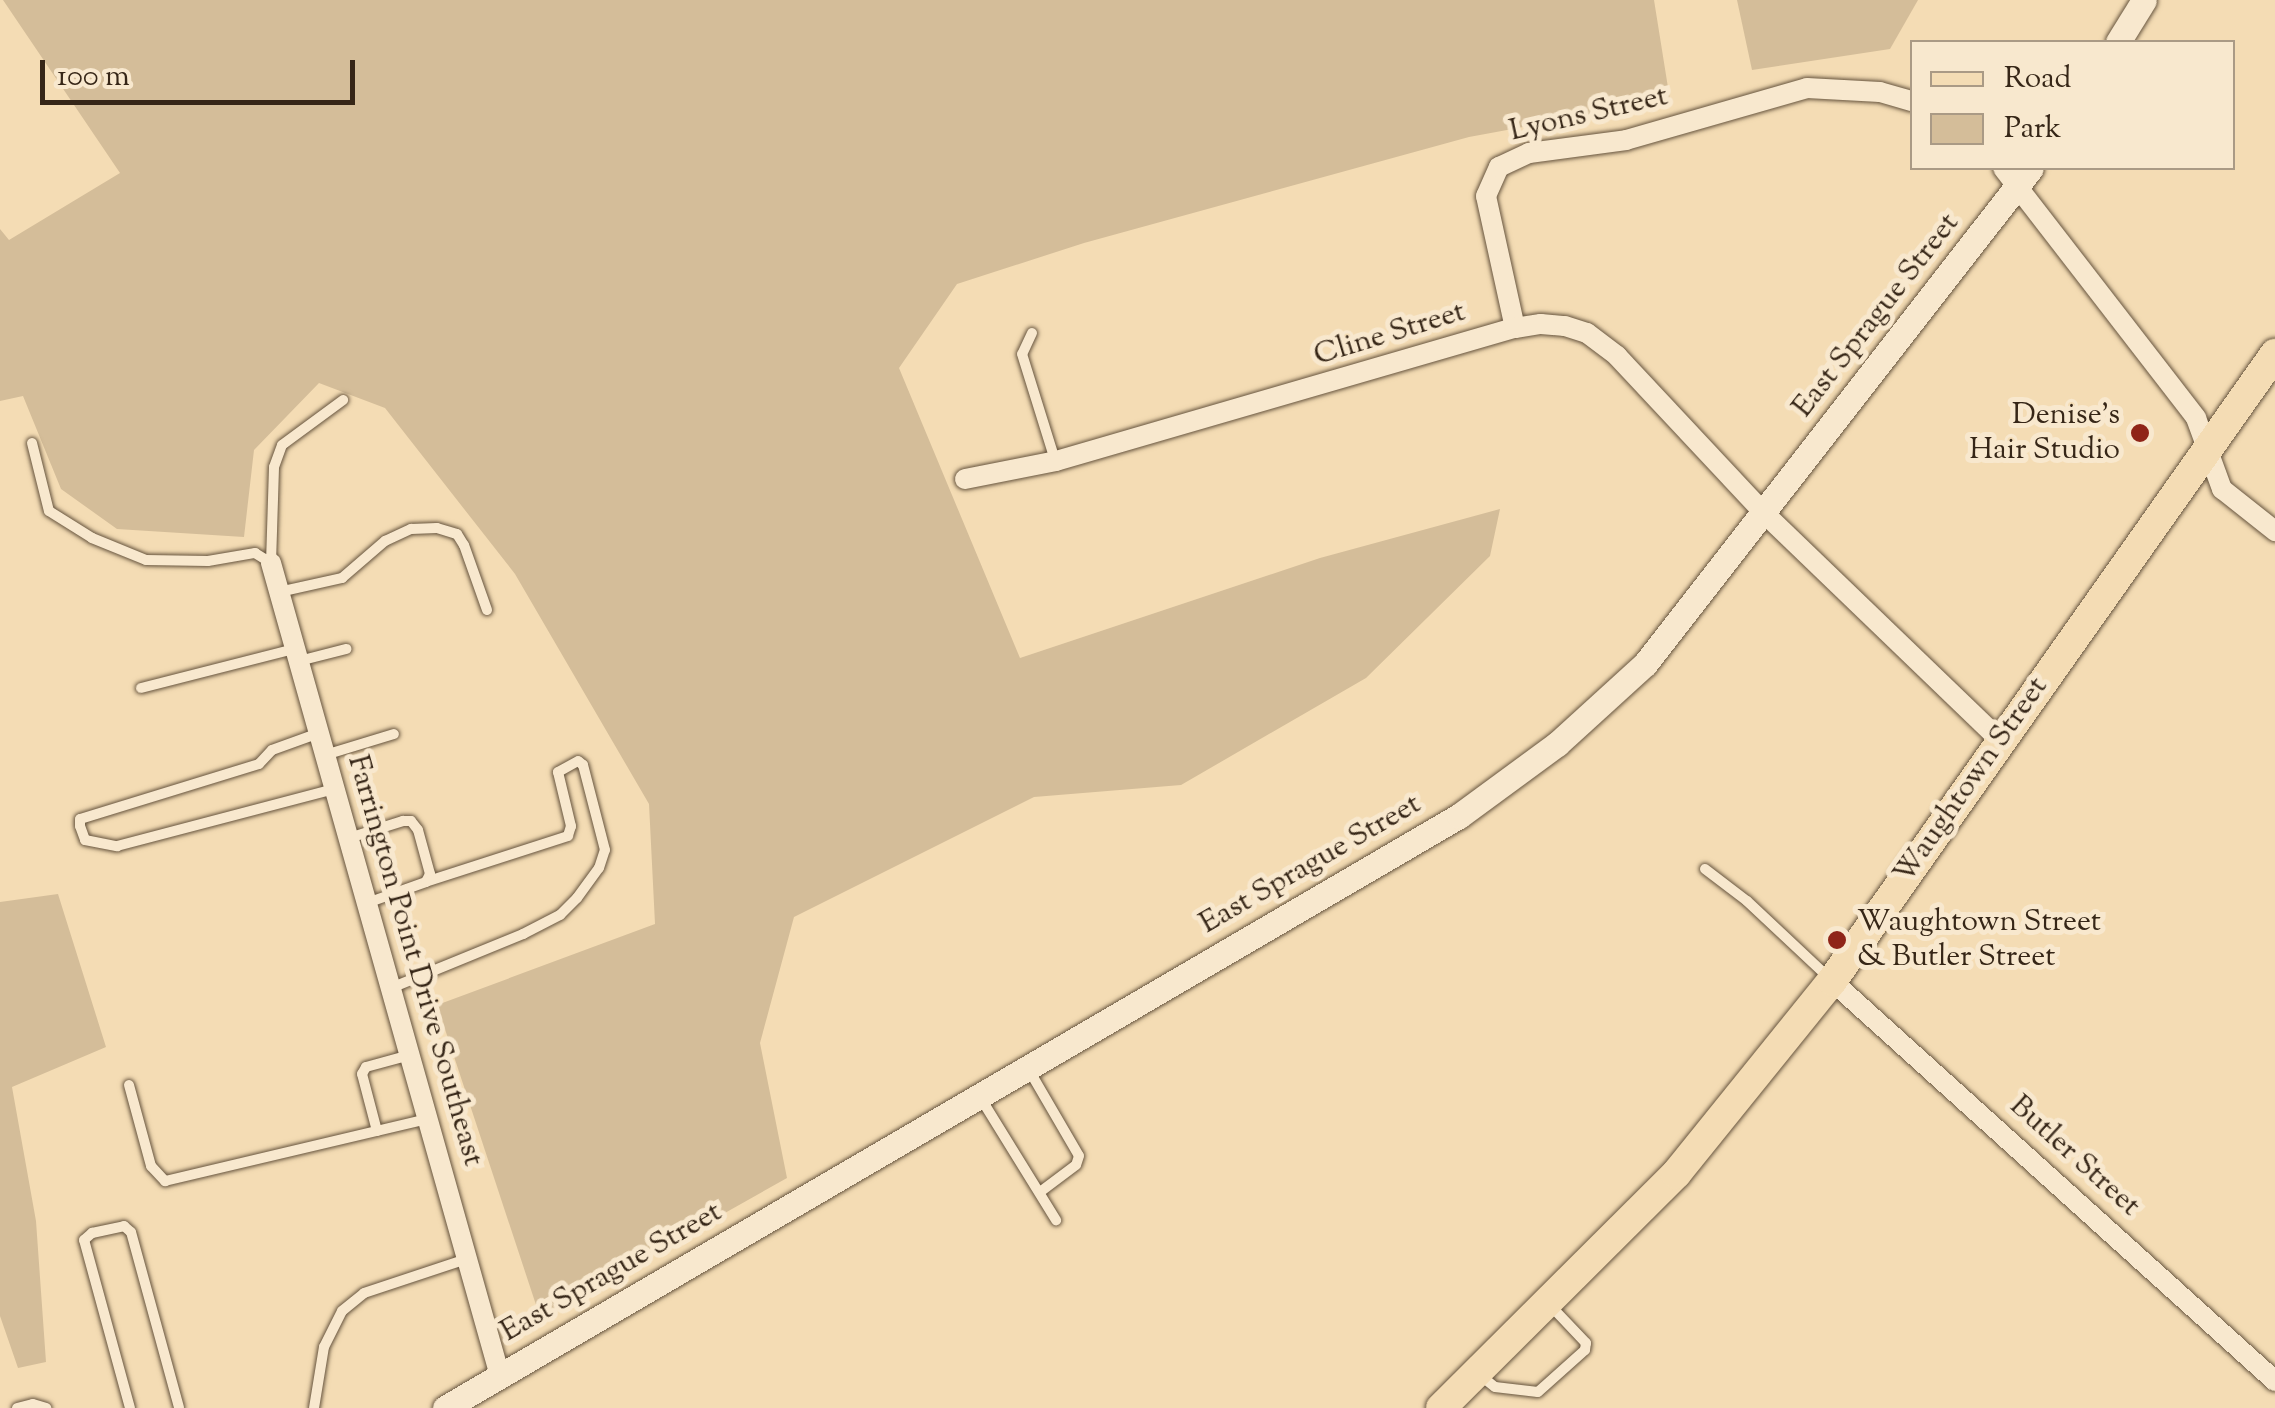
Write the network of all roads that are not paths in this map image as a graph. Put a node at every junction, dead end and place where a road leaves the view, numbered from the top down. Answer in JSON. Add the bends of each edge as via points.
{"nodes":[{"id":1,"x":2144,"y":0,"type":"edge"},
{"id":2,"x":2119,"y":40,"type":"edge"},
{"id":3,"x":1910,"y":101,"type":"edge"},
{"id":4,"x":2017,"y":174,"type":"edge"},
{"id":5,"x":1516,"y":328,"type":"junction"},
{"id":6,"x":1032,"y":334,"type":"dead end"},
{"id":7,"x":2275,"y":354,"type":"edge"},
{"id":8,"x":342,"y":400,"type":"dead end"},
{"id":9,"x":32,"y":442,"type":"dead end"},
{"id":10,"x":2208,"y":450,"type":"junction"},
{"id":11,"x":1056,"y":461,"type":"junction"},
{"id":12,"x":965,"y":479,"type":"dead end"},
{"id":13,"x":1765,"y":514,"type":"junction"},
{"id":14,"x":2275,"y":531,"type":"edge"},
{"id":15,"x":271,"y":563,"type":"junction"},
{"id":16,"x":279,"y":592,"type":"junction"},
{"id":17,"x":487,"y":610,"type":"dead end"},
{"id":18,"x":346,"y":649,"type":"dead end"},
{"id":19,"x":297,"y":655,"type":"junction"},
{"id":20,"x":140,"y":688,"type":"dead end"},
{"id":21,"x":319,"y":733,"type":"junction"},
{"id":22,"x":394,"y":734,"type":"dead end"},
{"id":23,"x":2000,"y":740,"type":"junction"},
{"id":24,"x":326,"y":755,"type":"junction"},
{"id":25,"x":335,"y":788,"type":"junction"},
{"id":26,"x":349,"y":838,"type":"junction"},
{"id":27,"x":1705,"y":869,"type":"dead end"},
{"id":28,"x":426,"y":882,"type":"junction"},
{"id":29,"x":367,"y":903,"type":"junction"},
{"id":30,"x":1832,"y":980,"type":"junction"},
{"id":31,"x":391,"y":988,"type":"junction"},
{"id":32,"x":410,"y":1055,"type":"junction"},
{"id":33,"x":1028,"y":1068,"type":"junction"},
{"id":34,"x":129,"y":1085,"type":"dead end"},
{"id":35,"x":980,"y":1096,"type":"junction"},
{"id":36,"x":428,"y":1119,"type":"junction"},
{"id":37,"x":377,"y":1131,"type":"junction"},
{"id":38,"x":1040,"y":1192,"type":"junction"},
{"id":39,"x":1056,"y":1220,"type":"dead end"},
{"id":40,"x":467,"y":1259,"type":"junction"},
{"id":41,"x":1548,"y":1302,"type":"junction"},
{"id":42,"x":1477,"y":1372,"type":"junction"},
{"id":43,"x":500,"y":1376,"type":"junction"},
{"id":44,"x":2275,"y":1381,"type":"edge"},
{"id":45,"x":18,"y":1408,"type":"edge"},
{"id":46,"x":46,"y":1408,"type":"edge"},
{"id":47,"x":130,"y":1408,"type":"edge"},
{"id":48,"x":179,"y":1408,"type":"edge"},
{"id":49,"x":314,"y":1408,"type":"edge"},
{"id":50,"x":445,"y":1408,"type":"edge"},
{"id":51,"x":1441,"y":1408,"type":"edge"}],
"edges":[{"from":1,"to":2,"type":"street"},
{"from":3,"to":5,"type":"street","name":"Lyons Street","via":[[1880,92],[1807,88],[1626,140],[1529,153],[1499,168],[1486,196]]},
{"from":4,"to":10,"type":"street","via":[[2196,418]]},
{"from":4,"to":13,"type":"street","name":"East Sprague Street"},
{"from":5,"to":11,"type":"street","name":"Cline Street"},
{"from":5,"to":13,"type":"street","name":"Cline Street","via":[[1541,324],[1587,333],[1617,356]]},
{"from":6,"to":11,"type":"lane","via":[[1022,354]]},
{"from":7,"to":10,"type":"main road","name":"Waughtown Street"},
{"from":8,"to":15,"type":"lane","via":[[282,445],[274,467]]},
{"from":9,"to":15,"type":"lane","via":[[49,511],[92,538],[146,560],[255,553]]},
{"from":10,"to":14,"type":"street","via":[[2222,489]]},
{"from":10,"to":23,"type":"main road","name":"Waughtown Street"},
{"from":11,"to":12,"type":"street","name":"Cline Street"},
{"from":13,"to":23,"type":"street","name":"Cline Street"},
{"from":13,"to":33,"type":"street","name":"East Sprague Street","via":[[1645,664],[1557,744],[1459,816]]},
{"from":15,"to":16,"type":"street","name":"Farrington Point Drive Southeast"},
{"from":16,"to":17,"type":"lane","via":[[342,578],[385,541],[411,529],[436,528],[457,534],[464,545]]},
{"from":16,"to":19,"type":"street","name":"Farrington Point Drive Southeast"},
{"from":18,"to":19,"type":"lane"},
{"from":19,"to":20,"type":"lane"},
{"from":19,"to":21,"type":"street","name":"Farrington Point Drive Southeast"},
{"from":21,"to":24,"type":"street","name":"Farrington Point Drive Southeast"},
{"from":21,"to":25,"type":"lane","via":[[272,750],[260,764],[80,819],[84,840],[117,846]]},
{"from":22,"to":24,"type":"lane"},
{"from":23,"to":30,"type":"main road","name":"Waughtown Street"},
{"from":24,"to":25,"type":"street","name":"Farrington Point Drive Southeast"},
{"from":25,"to":26,"type":"street","name":"Farrington Point Drive Southeast"},
{"from":26,"to":28,"type":"lane","via":[[411,820],[428,867]]},
{"from":26,"to":29,"type":"street","name":"Farrington Point Drive Southeast"},
{"from":27,"to":30,"type":"lane"},
{"from":28,"to":29,"type":"lane"},
{"from":28,"to":31,"type":"lane","via":[[568,836],[558,772],[578,761],[583,765],[605,850],[578,898],[524,934]]},
{"from":29,"to":31,"type":"street","name":"Farrington Point Drive Southeast"},
{"from":30,"to":41,"type":"main road","name":"Waughtown Street","via":[[1676,1174]]},
{"from":30,"to":44,"type":"street","name":"Butler Street"},
{"from":31,"to":32,"type":"street","name":"Farrington Point Drive Southeast"},
{"from":32,"to":36,"type":"street","name":"Farrington Point Drive Southeast"},
{"from":32,"to":37,"type":"lane","via":[[362,1074]]},
{"from":33,"to":35,"type":"street","name":"East Sprague Street"},
{"from":33,"to":38,"type":"lane","via":[[1079,1156]]},
{"from":34,"to":37,"type":"lane","via":[[151,1166],[166,1181]]},
{"from":35,"to":38,"type":"lane"},
{"from":35,"to":43,"type":"street","name":"East Sprague Street"},
{"from":36,"to":37,"type":"lane"},
{"from":36,"to":40,"type":"street","name":"Farrington Point Drive Southeast"},
{"from":38,"to":39,"type":"lane"},
{"from":40,"to":43,"type":"street","name":"Farrington Point Drive Southeast"},
{"from":40,"to":49,"type":"lane","via":[[364,1293],[342,1311],[324,1348]]},
{"from":41,"to":42,"type":"main road","name":"Waughtown Street"},
{"from":41,"to":42,"type":"lane","via":[[1586,1343],[1585,1350],[1538,1392],[1495,1388]]},
{"from":42,"to":51,"type":"main road","name":"Waughtown Street"},
{"from":43,"to":50,"type":"street","name":"East Sprague Street"},
{"from":45,"to":46,"type":"lane"},
{"from":47,"to":48,"type":"lane","via":[[84,1240],[124,1226]]}]}
